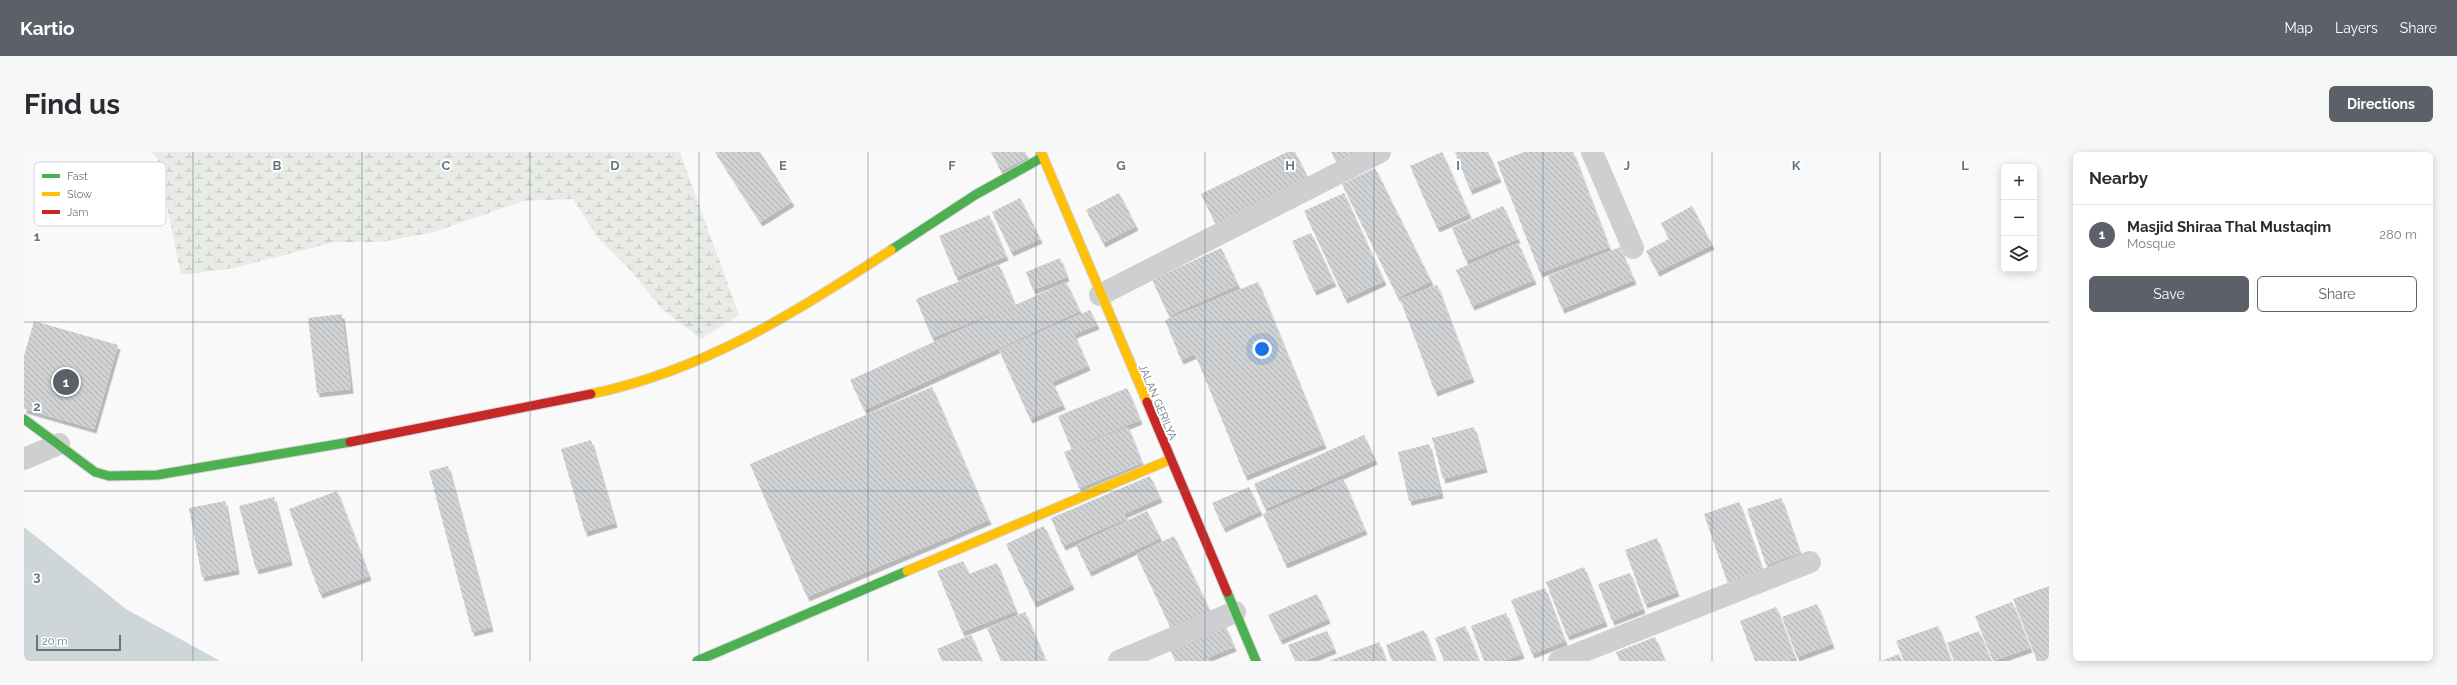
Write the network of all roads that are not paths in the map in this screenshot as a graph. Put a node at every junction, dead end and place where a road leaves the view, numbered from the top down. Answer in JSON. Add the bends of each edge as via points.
{"nodes":[{"id":1,"x":1380,"y":152,"type":"edge"},
{"id":2,"x":1592,"y":152,"type":"edge"},
{"id":3,"x":1042,"y":155,"type":"edge"},
{"id":4,"x":1633,"y":248,"type":"dead end"},
{"id":5,"x":1100,"y":295,"type":"junction"},
{"id":6,"x":24,"y":419,"type":"edge"},
{"id":7,"x":58,"y":444,"type":"junction"},
{"id":8,"x":24,"y":460,"type":"edge"},
{"id":9,"x":1170,"y":460,"type":"junction"},
{"id":10,"x":1810,"y":562,"type":"dead end"},
{"id":11,"x":1235,"y":612,"type":"junction"},
{"id":12,"x":697,"y":661,"type":"edge"},
{"id":13,"x":1119,"y":661,"type":"edge"},
{"id":14,"x":1256,"y":661,"type":"edge"},
{"id":15,"x":1559,"y":661,"type":"edge"}],
"edges":[{"from":1,"to":5,"type":"street"},
{"from":2,"to":4,"type":"street"},
{"from":3,"to":5,"type":"street","name":"JALAN GERILYA"},
{"from":3,"to":7,"type":"street","via":[[976,194],[760,334],[716,356],[661,378],[396,434],[156,475],[109,476],[95,472]]},
{"from":5,"to":9,"type":"street","name":"JALAN GERILYA"},
{"from":6,"to":7,"type":"street"},
{"from":7,"to":8,"type":"street"},
{"from":9,"to":11,"type":"street","name":"JALAN GERILYA"},
{"from":9,"to":12,"type":"street"},
{"from":10,"to":15,"type":"street"},
{"from":11,"to":13,"type":"street"},
{"from":11,"to":14,"type":"street","name":"JALAN GERILYA"}]}
